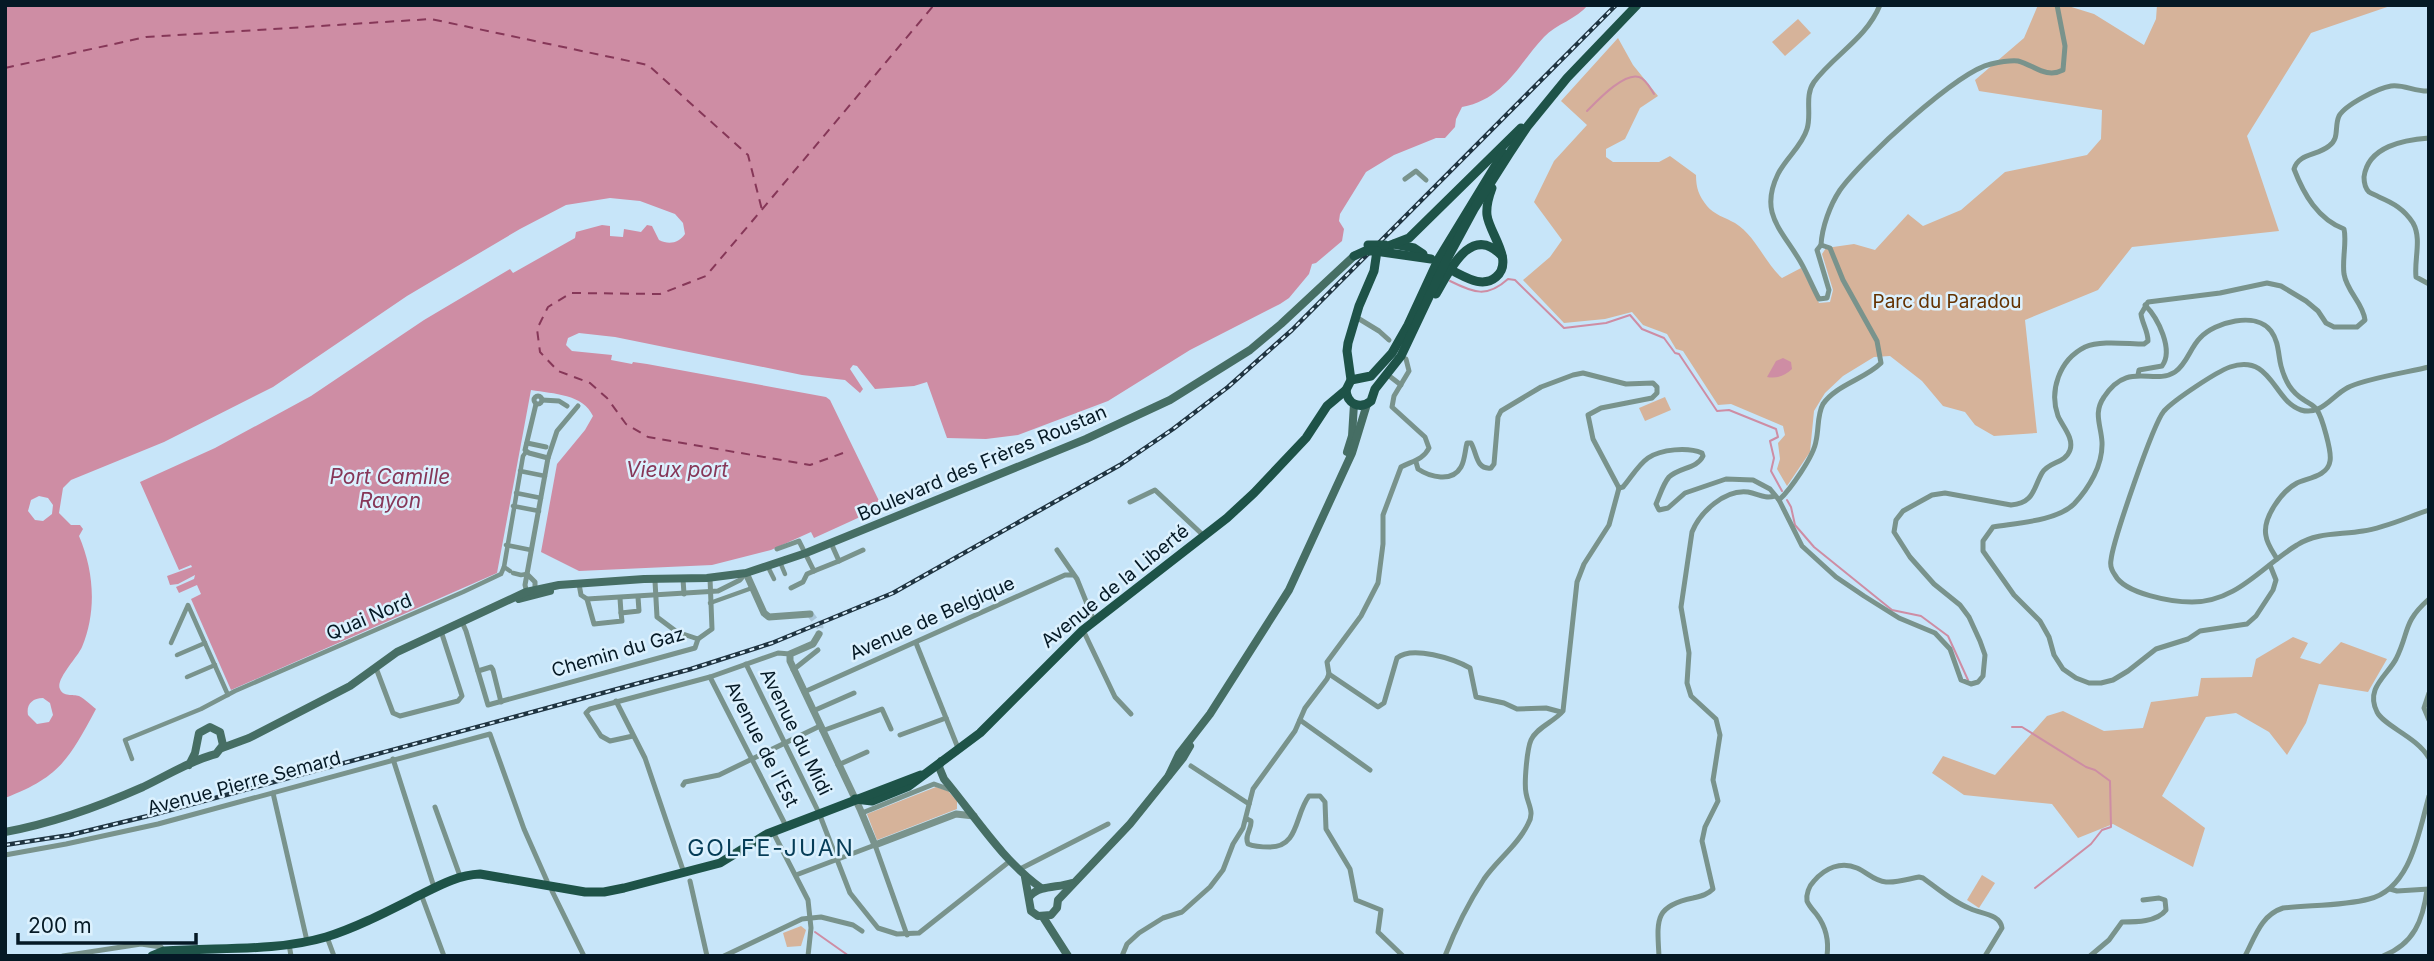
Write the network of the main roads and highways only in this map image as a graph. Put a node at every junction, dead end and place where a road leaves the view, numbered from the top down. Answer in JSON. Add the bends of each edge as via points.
{"nodes":[{"id":1,"x":1635,"y":5,"type":"edge"},
{"id":2,"x":1550,"y":95,"type":"junction"},
{"id":3,"x":1521,"y":128,"type":"junction"},
{"id":4,"x":1494,"y":179,"type":"junction"},
{"id":5,"x":1385,"y":248,"type":"junction"},
{"id":6,"x":1354,"y":256,"type":"joint"},
{"id":7,"x":1503,"y":256,"type":"junction"},
{"id":8,"x":1455,"y":272,"type":"dead end"},
{"id":9,"x":1408,"y":341,"type":"junction"},
{"id":10,"x":1367,"y":379,"type":"junction"},
{"id":11,"x":1375,"y":389,"type":"junction"},
{"id":12,"x":1350,"y":393,"type":"junction"},
{"id":13,"x":1367,"y":404,"type":"junction"},
{"id":14,"x":1345,"y":465,"type":"junction"},
{"id":15,"x":576,"y":584,"type":"junction"},
{"id":16,"x":531,"y":590,"type":"junction"},
{"id":17,"x":196,"y":744,"type":"junction"},
{"id":18,"x":223,"y":744,"type":"junction"},
{"id":19,"x":207,"y":755,"type":"junction"},
{"id":20,"x":941,"y":761,"type":"junction"},
{"id":21,"x":189,"y":765,"type":"junction"},
{"id":22,"x":924,"y":773,"type":"junction"},
{"id":23,"x":944,"y":779,"type":"junction"},
{"id":24,"x":5,"y":832,"type":"edge"},
{"id":25,"x":1021,"y":874,"type":"junction"},
{"id":26,"x":1075,"y":881,"type":"junction"},
{"id":27,"x":1044,"y":888,"type":"junction"},
{"id":28,"x":1030,"y":896,"type":"junction"},
{"id":29,"x":1058,"y":900,"type":"junction"},
{"id":30,"x":1047,"y":916,"type":"junction"},
{"id":31,"x":152,"y":956,"type":"edge"},
{"id":32,"x":1068,"y":956,"type":"edge"}],
"edges":[{"from":1,"to":2,"type":"main road"},
{"from":2,"to":3,"type":"main road"},
{"from":2,"to":4,"type":"main road"},
{"from":3,"to":5,"type":"main road","via":[[1409,238]]},
{"from":3,"to":10,"type":"main road","via":[[1446,246],[1399,341]]},
{"from":4,"to":7,"type":"main road","via":[[1488,216]]},
{"from":4,"to":9,"type":"main road","via":[[1446,261]]},
{"from":5,"to":6,"type":"main road","bridge":true},
{"from":5,"to":12,"type":"main road","via":[[1347,351]]},
{"from":6,"to":15,"type":"main road","name":"Boulevard des Frères Roustan","via":[[1266,338],[1219,372],[1170,400],[1061,449],[746,573]]},
{"from":7,"to":8,"type":"main road","via":[[1500,273],[1491,280],[1479,282]]},
{"from":7,"to":9,"type":"main road","via":[[1485,244],[1464,252]]},
{"from":9,"to":11,"type":"main road"},
{"from":10,"to":11,"type":"main road"},
{"from":10,"to":12,"type":"main road","via":[[1359,377]]},
{"from":11,"to":13,"type":"main road"},
{"from":12,"to":13,"type":"main road"},
{"from":12,"to":14,"type":"main road","via":[[1352,436]]},
{"from":12,"to":20,"type":"main road","name":"Avenue de la Liberté","via":[[1334,403],[1254,494],[1083,630],[980,733]]},
{"from":13,"to":14,"type":"main road"},
{"from":14,"to":26,"type":"main road","via":[[1289,590],[1183,758],[1130,824]]},
{"from":15,"to":16,"type":"main road","name":"Boulevard des Frères Roustan"},
{"from":15,"to":16,"type":"main road","name":"Boulevard des Frères Roustan"},
{"from":16,"to":18,"type":"main road","name":"Boulevard des Frères Roustan","via":[[397,652],[350,686],[236,744]]},
{"from":17,"to":18,"type":"main road","via":[[199,733],[210,727],[220,732]]},
{"from":17,"to":19,"type":"main road"},
{"from":17,"to":21,"type":"main road"},
{"from":18,"to":19,"type":"main road","via":[[216,754]]},
{"from":19,"to":21,"type":"main road"},
{"from":20,"to":22,"type":"main road","name":"Avenue de la Liberté"},
{"from":20,"to":23,"type":"main road"},
{"from":21,"to":24,"type":"main road","via":[[72,816]]},
{"from":22,"to":23,"type":"main road"},
{"from":22,"to":31,"type":"main road","name":"Avenue de la Liberté","via":[[909,786],[872,802],[855,799],[773,832],[687,877],[585,892],[481,874],[460,876],[327,937],[164,951]]},
{"from":23,"to":25,"type":"main road"},
{"from":25,"to":27,"type":"main road"},
{"from":25,"to":28,"type":"main road"},
{"from":26,"to":27,"type":"main road"},
{"from":26,"to":29,"type":"main road"},
{"from":27,"to":28,"type":"main road"},
{"from":27,"to":29,"type":"main road"},
{"from":28,"to":30,"type":"main road","via":[[1030,910]]},
{"from":29,"to":30,"type":"main road","via":[[1057,908]]},
{"from":30,"to":32,"type":"main road"}]}
